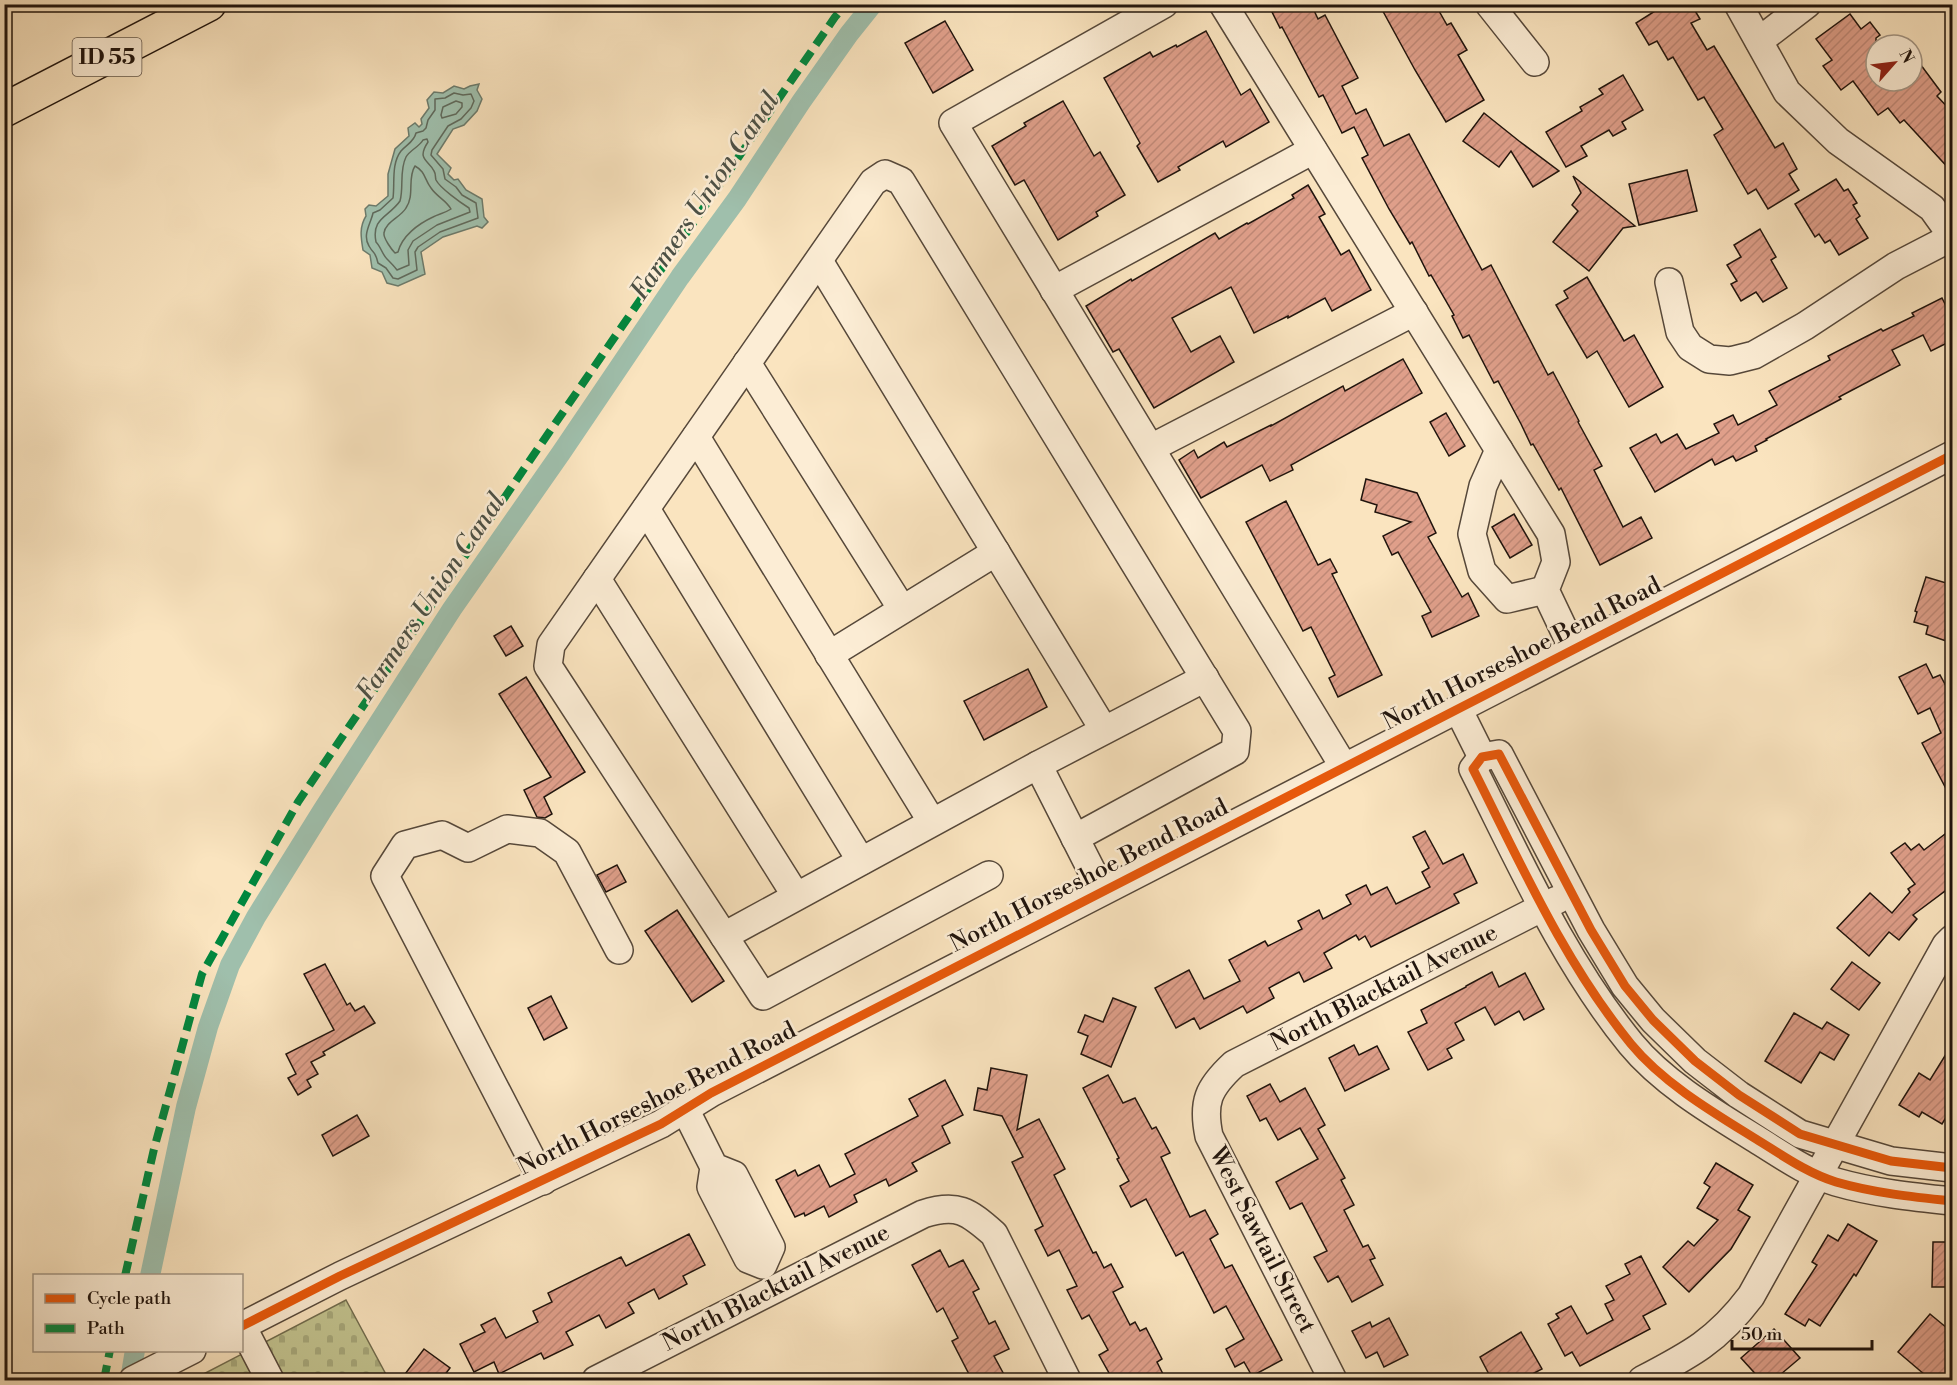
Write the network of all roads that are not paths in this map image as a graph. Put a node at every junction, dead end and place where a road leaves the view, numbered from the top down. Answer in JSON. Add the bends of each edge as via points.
{"nodes":[{"id":1,"x":209,"y":4,"type":"edge"},
{"id":2,"x":1164,"y":4,"type":"edge"},
{"id":3,"x":1223,"y":4,"type":"edge"},
{"id":4,"x":1489,"y":4,"type":"edge"},
{"id":5,"x":1738,"y":4,"type":"edge"},
{"id":6,"x":1807,"y":4,"type":"edge"},
{"id":7,"x":1759,"y":41,"type":"junction"},
{"id":8,"x":1535,"y":62,"type":"dead end"},
{"id":9,"x":4,"y":110,"type":"edge"},
{"id":10,"x":1313,"y":150,"type":"junction"},
{"id":11,"x":1953,"y":236,"type":"edge"},
{"id":12,"x":819,"y":261,"type":"junction"},
{"id":13,"x":1669,"y":282,"type":"dead end"},
{"id":14,"x":1054,"y":290,"type":"junction"},
{"id":15,"x":1414,"y":312,"type":"junction"},
{"id":16,"x":747,"y":363,"type":"junction"},
{"id":17,"x":696,"y":438,"type":"junction"},
{"id":18,"x":1150,"y":448,"type":"junction"},
{"id":19,"x":1500,"y":450,"type":"junction"},
{"id":20,"x":1953,"y":455,"type":"edge"},
{"id":21,"x":646,"y":509,"type":"junction"},
{"id":22,"x":996,"y":552,"type":"junction"},
{"id":23,"x":597,"y":579,"type":"junction"},
{"id":24,"x":1545,"y":590,"type":"junction"},
{"id":25,"x":902,"y":609,"type":"junction"},
{"id":26,"x":1573,"y":649,"type":"junction"},
{"id":27,"x":829,"y":655,"type":"junction"},
{"id":28,"x":1205,"y":678,"type":"junction"},
{"id":29,"x":1458,"y":709,"type":"junction"},
{"id":30,"x":1104,"y":730,"type":"junction"},
{"id":31,"x":1482,"y":757,"type":"junction"},
{"id":32,"x":1038,"y":765,"type":"junction"},
{"id":33,"x":1344,"y":767,"type":"junction"},
{"id":34,"x":932,"y":822,"type":"junction"},
{"id":35,"x":1075,"y":838,"type":"junction"},
{"id":36,"x":861,"y":861,"type":"junction"},
{"id":37,"x":990,"y":875,"type":"dead end"},
{"id":38,"x":1102,"y":891,"type":"junction"},
{"id":39,"x":1571,"y":893,"type":"junction"},
{"id":40,"x":796,"y":897,"type":"junction"},
{"id":41,"x":1543,"y":907,"type":"junction"},
{"id":42,"x":724,"y":936,"type":"junction"},
{"id":43,"x":1953,"y":939,"type":"edge"},
{"id":44,"x":619,"y":950,"type":"dead end"},
{"id":45,"x":1209,"y":1096,"type":"joint"},
{"id":46,"x":685,"y":1109,"type":"junction"},
{"id":47,"x":1836,"y":1145,"type":"junction"},
{"id":48,"x":1953,"y":1168,"type":"edge"},
{"id":49,"x":1820,"y":1175,"type":"junction"},
{"id":50,"x":543,"y":1181,"type":"junction"},
{"id":51,"x":1953,"y":1201,"type":"edge"},
{"id":52,"x":775,"y":1289,"type":"junction"},
{"id":53,"x":243,"y":1325,"type":"edge"},
{"id":54,"x":243,"y":1328,"type":"edge"},
{"id":55,"x":188,"y":1352,"type":"edge"},
{"id":56,"x":138,"y":1378,"type":"edge"},
{"id":57,"x":270,"y":1380,"type":"edge"},
{"id":58,"x":596,"y":1380,"type":"edge"},
{"id":59,"x":1066,"y":1380,"type":"edge"},
{"id":60,"x":1333,"y":1380,"type":"edge"},
{"id":61,"x":1642,"y":1380,"type":"edge"}],
"edges":[{"from":1,"to":9,"type":"highway","number":"ID 55"},
{"from":2,"to":14,"type":"street","via":[[953,123]]},
{"from":3,"to":10,"type":"street"},
{"from":4,"to":8,"type":"street"},
{"from":5,"to":7,"type":"street"},
{"from":6,"to":7,"type":"street"},
{"from":7,"to":11,"type":"street","via":[[1787,92],[1838,141],[1932,208]]},
{"from":10,"to":14,"type":"street"},
{"from":10,"to":15,"type":"street"},
{"from":11,"to":13,"type":"street","via":[[1896,266],[1754,355],[1730,361],[1709,359],[1690,347],[1680,332]]},
{"from":12,"to":16,"type":"street"},
{"from":12,"to":22,"type":"street"},
{"from":12,"to":28,"type":"street","via":[[873,182],[885,174],[901,181]]},
{"from":14,"to":18,"type":"street"},
{"from":15,"to":18,"type":"street"},
{"from":15,"to":19,"type":"street"},
{"from":16,"to":17,"type":"street"},
{"from":16,"to":25,"type":"street"},
{"from":17,"to":21,"type":"street"},
{"from":17,"to":27,"type":"street"},
{"from":18,"to":33,"type":"street"},
{"from":19,"to":24,"type":"street","via":[[1551,534],[1556,562]]},
{"from":19,"to":24,"type":"street","via":[[1483,486],[1472,534],[1482,571],[1508,599]]},
{"from":20,"to":26,"type":"street","name":"North Horseshoe Bend Road"},
{"from":21,"to":23,"type":"street"},
{"from":21,"to":36,"type":"street"},
{"from":22,"to":25,"type":"street"},
{"from":22,"to":30,"type":"street"},
{"from":23,"to":40,"type":"street"},
{"from":23,"to":42,"type":"street","via":[[551,645],[548,666]]},
{"from":24,"to":26,"type":"street"},
{"from":25,"to":27,"type":"street"},
{"from":26,"to":29,"type":"street","name":"North Horseshoe Bend Road"},
{"from":27,"to":34,"type":"street"},
{"from":28,"to":30,"type":"street"},
{"from":28,"to":35,"type":"street","via":[[1237,731],[1236,751]]},
{"from":29,"to":31,"type":"street"},
{"from":29,"to":33,"type":"street","name":"North Horseshoe Bend Road"},
{"from":30,"to":32,"type":"street"},
{"from":31,"to":39,"type":"street","via":[[1499,754]]},
{"from":31,"to":41,"type":"street","via":[[1473,769]]},
{"from":32,"to":34,"type":"street"},
{"from":32,"to":35,"type":"street"},
{"from":33,"to":38,"type":"street","name":"North Horseshoe Bend Road"},
{"from":34,"to":36,"type":"street"},
{"from":35,"to":38,"type":"street"},
{"from":36,"to":40,"type":"street"},
{"from":37,"to":42,"type":"street","via":[[763,996]]},
{"from":38,"to":46,"type":"street","name":"North Horseshoe Bend Road"},
{"from":39,"to":41,"type":"street","name":"North Blacktail Avenue"},
{"from":39,"to":47,"type":"street","via":[[1625,986],[1695,1061],[1800,1134]]},
{"from":40,"to":42,"type":"street"},
{"from":41,"to":45,"type":"street","name":"North Blacktail Avenue","via":[[1234,1065],[1219,1078]]},
{"from":41,"to":49,"type":"street","via":[[1592,992],[1632,1046],[1685,1094],[1798,1166]]},
{"from":43,"to":47,"type":"street","via":[[1946,945]]},
{"from":44,"to":50,"type":"street","via":[[567,852],[540,833],[507,829],[468,848],[442,835],[405,845],[385,876]]},
{"from":45,"to":60,"type":"street","name":"West Sawtail Street","via":[[1205,1116],[1209,1136]]},
{"from":46,"to":50,"type":"street","name":"North Horseshoe Bend Road"},
{"from":46,"to":52,"type":"street","via":[[714,1167],[711,1187],[748,1259],[763,1265]]},
{"from":47,"to":48,"type":"street","via":[[1891,1161]]},
{"from":47,"to":49,"type":"street"},
{"from":49,"to":51,"type":"street","via":[[1890,1194]]},
{"from":49,"to":61,"type":"street","via":[[1738,1314],[1689,1356]]},
{"from":50,"to":53,"type":"street","name":"North Horseshoe Bend Road"},
{"from":52,"to":58,"type":"street","name":"North Blacktail Avenue"},
{"from":52,"to":59,"type":"street","name":"North Blacktail Avenue","via":[[923,1214],[941,1208],[960,1210],[994,1234]]},
{"from":54,"to":57,"type":"street"},
{"from":55,"to":56,"type":"street"}]}
